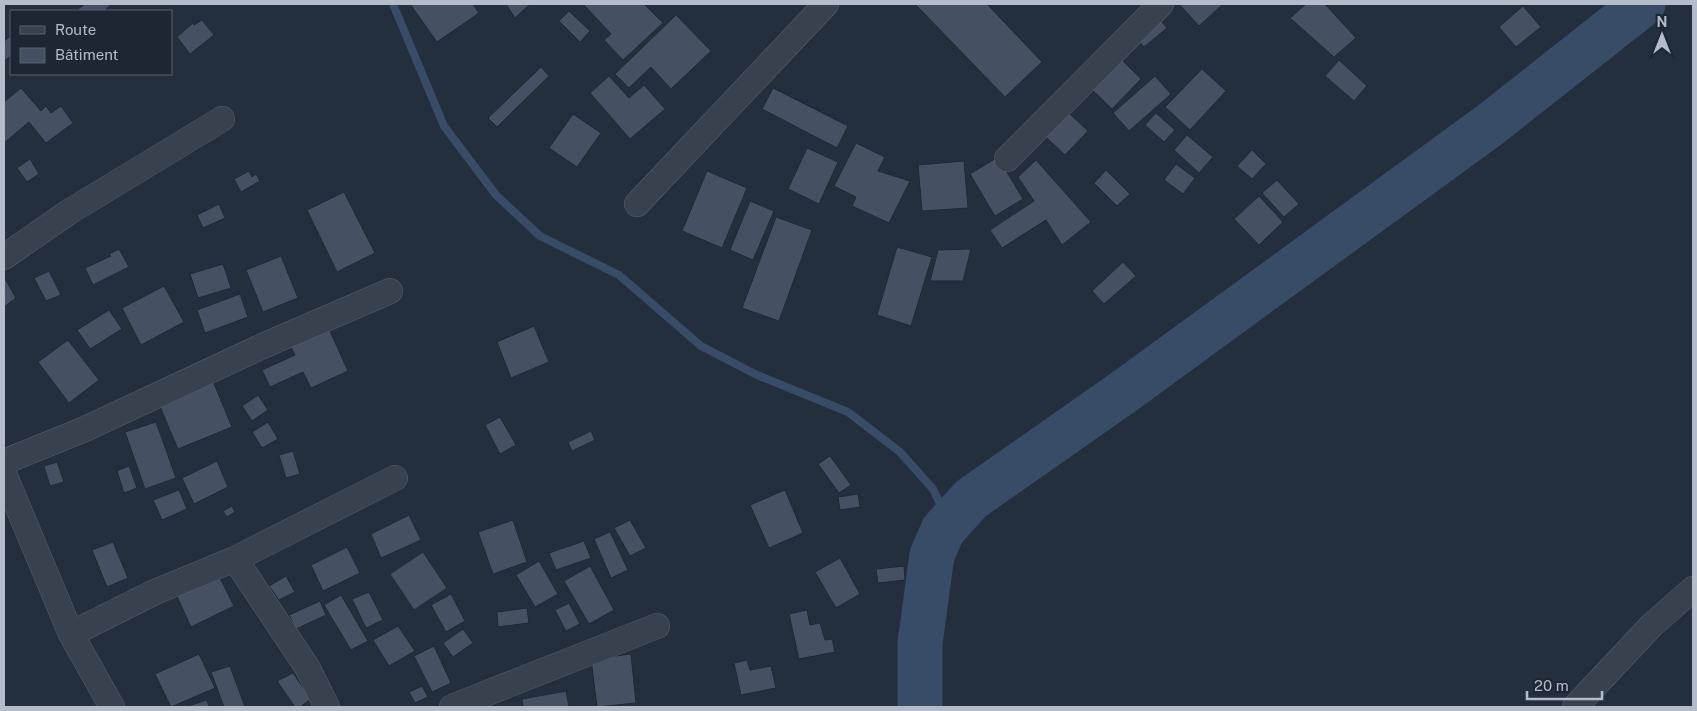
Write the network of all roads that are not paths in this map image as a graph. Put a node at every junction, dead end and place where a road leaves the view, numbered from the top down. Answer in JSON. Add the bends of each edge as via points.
{"nodes":[{"id":1,"x":826,"y":4,"type":"edge"},
{"id":2,"x":1161,"y":4,"type":"edge"},
{"id":3,"x":222,"y":119,"type":"dead end"},
{"id":4,"x":1007,"y":159,"type":"dead end"},
{"id":5,"x":637,"y":204,"type":"dead end"},
{"id":6,"x":4,"y":257,"type":"edge"},
{"id":7,"x":390,"y":291,"type":"dead end"},
{"id":8,"x":4,"y":462,"type":"edge"},
{"id":9,"x":4,"y":474,"type":"edge"},
{"id":10,"x":395,"y":478,"type":"dead end"},
{"id":11,"x":235,"y":559,"type":"junction"},
{"id":12,"x":1693,"y":588,"type":"edge"},
{"id":13,"x":657,"y":626,"type":"dead end"},
{"id":14,"x":71,"y":634,"type":"junction"},
{"id":15,"x":112,"y":707,"type":"edge"},
{"id":16,"x":327,"y":707,"type":"edge"},
{"id":17,"x":452,"y":707,"type":"edge"},
{"id":18,"x":1575,"y":707,"type":"edge"}],
"edges":[{"from":1,"to":5,"type":"street"},
{"from":2,"to":4,"type":"street"},
{"from":3,"to":6,"type":"street","via":[[69,212]]},
{"from":7,"to":8,"type":"street","via":[[264,345],[85,429]]},
{"from":9,"to":14,"type":"street"},
{"from":10,"to":11,"type":"street"},
{"from":11,"to":14,"type":"street","via":[[155,592]]},
{"from":11,"to":16,"type":"street","via":[[308,667]]},
{"from":12,"to":18,"type":"street","via":[[1652,625]]},
{"from":13,"to":17,"type":"street"},
{"from":14,"to":15,"type":"street"}]}
